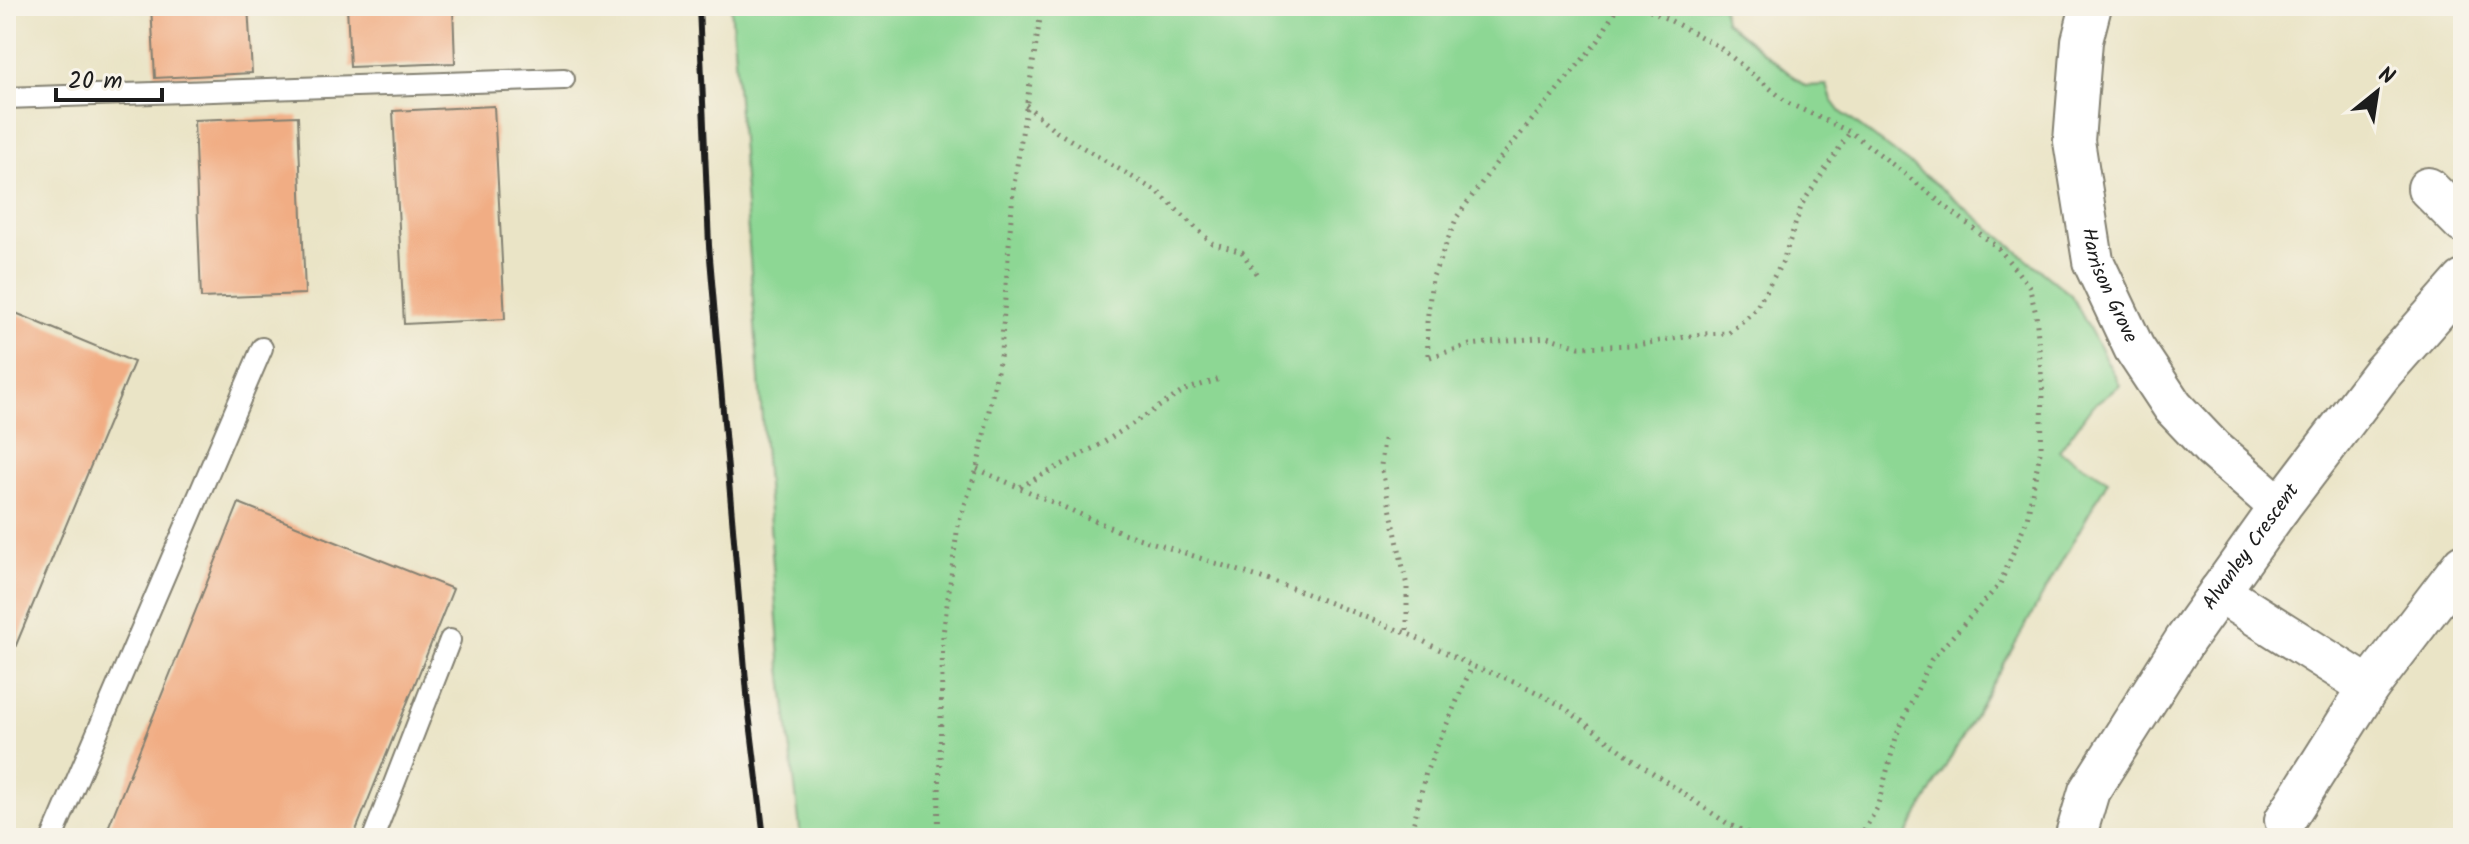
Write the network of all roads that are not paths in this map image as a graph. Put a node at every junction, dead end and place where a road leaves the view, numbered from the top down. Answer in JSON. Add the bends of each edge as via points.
{"nodes":[{"id":1,"x":2091,"y":6,"type":"edge"},
{"id":2,"x":564,"y":79,"type":"dead end"},
{"id":3,"x":6,"y":98,"type":"edge"},
{"id":4,"x":2428,"y":188,"type":"dead end"},
{"id":5,"x":2463,"y":223,"type":"edge"},
{"id":6,"x":2463,"y":281,"type":"edge"},
{"id":7,"x":262,"y":348,"type":"dead end"},
{"id":8,"x":2280,"y":507,"type":"junction"},
{"id":9,"x":2463,"y":564,"type":"edge"},
{"id":10,"x":2219,"y":592,"type":"junction"},
{"id":11,"x":450,"y":640,"type":"dead end"},
{"id":12,"x":2369,"y":687,"type":"junction"},
{"id":13,"x":2285,"y":820,"type":"dead end"},
{"id":14,"x":52,"y":838,"type":"edge"},
{"id":15,"x":373,"y":838,"type":"edge"},
{"id":16,"x":2075,"y":838,"type":"edge"}],
"edges":[{"from":1,"to":8,"type":"street","name":"Harrison Grove","via":[[2082,41],[2074,141],[2093,261],[2134,348],[2173,407]]},
{"from":2,"to":3,"type":"lane"},
{"from":4,"to":5,"type":"street"},
{"from":6,"to":8,"type":"street","name":"Alvanley Crescent","via":[[2382,373]]},
{"from":7,"to":14,"type":"lane"},
{"from":8,"to":10,"type":"street","name":"Alvanley Crescent"},
{"from":9,"to":12,"type":"street"},
{"from":10,"to":12,"type":"street"},
{"from":10,"to":16,"type":"street","name":"Alvanley Crescent","via":[[2089,791]]},
{"from":11,"to":15,"type":"lane"},
{"from":12,"to":13,"type":"street"}]}
